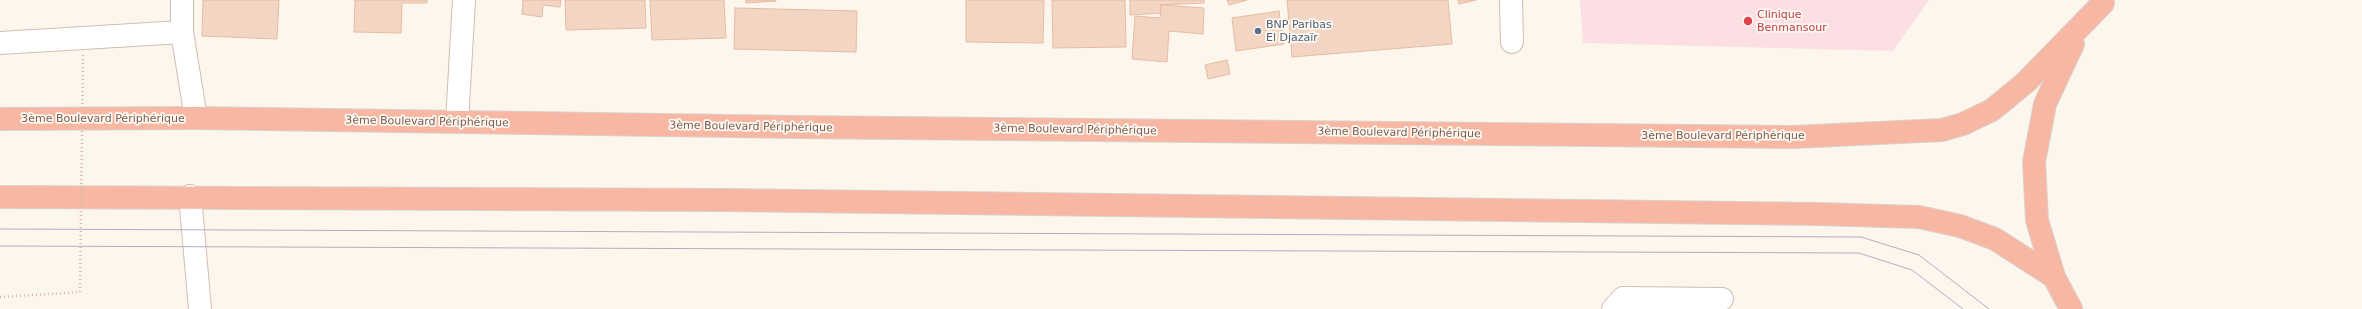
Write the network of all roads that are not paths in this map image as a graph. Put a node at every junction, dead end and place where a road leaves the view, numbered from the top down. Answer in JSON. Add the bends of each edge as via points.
{"nodes":[{"id":1,"x":182,"y":0,"type":"edge"},
{"id":2,"x":464,"y":0,"type":"edge"},
{"id":3,"x":1511,"y":0,"type":"edge"},
{"id":4,"x":2105,"y":2,"type":"edge"},
{"id":5,"x":182,"y":32,"type":"junction"},
{"id":6,"x":1512,"y":42,"type":"dead end"},
{"id":7,"x":0,"y":43,"type":"edge"},
{"id":8,"x":196,"y":118,"type":"junction"},
{"id":9,"x":0,"y":119,"type":"edge"},
{"id":10,"x":456,"y":122,"type":"junction"},
{"id":11,"x":190,"y":196,"type":"junction"},
{"id":12,"x":0,"y":197,"type":"edge"},
{"id":13,"x":2054,"y":277,"type":"junction"},
{"id":14,"x":1722,"y":299,"type":"dead end"},
{"id":15,"x":200,"y":309,"type":"edge"},
{"id":16,"x":1613,"y":309,"type":"edge"},
{"id":17,"x":2071,"y":309,"type":"edge"}],
"edges":[{"from":1,"to":5,"type":"street"},
{"from":2,"to":10,"type":"street"},
{"from":3,"to":6,"type":"street"},
{"from":4,"to":10,"type":"highway","name":"3ème Boulevard Périphérique","via":[[2025,83],[1992,110],[1963,124],[1942,130],[1793,137]]},
{"from":4,"to":13,"type":"highway","via":[[2068,50],[2043,111],[2034,162],[2037,220]]},
{"from":5,"to":7,"type":"street"},
{"from":5,"to":8,"type":"street"},
{"from":8,"to":9,"type":"highway","name":"3ème Boulevard Périphérique"},
{"from":8,"to":10,"type":"highway","name":"3ème Boulevard Périphérique"},
{"from":11,"to":12,"type":"highway"},
{"from":11,"to":13,"type":"highway","via":[[715,200],[1919,217],[1960,226],[1995,239]]},
{"from":11,"to":15,"type":"street"},
{"from":13,"to":17,"type":"highway"},
{"from":14,"to":16,"type":"street","via":[[1623,298]]}]}
